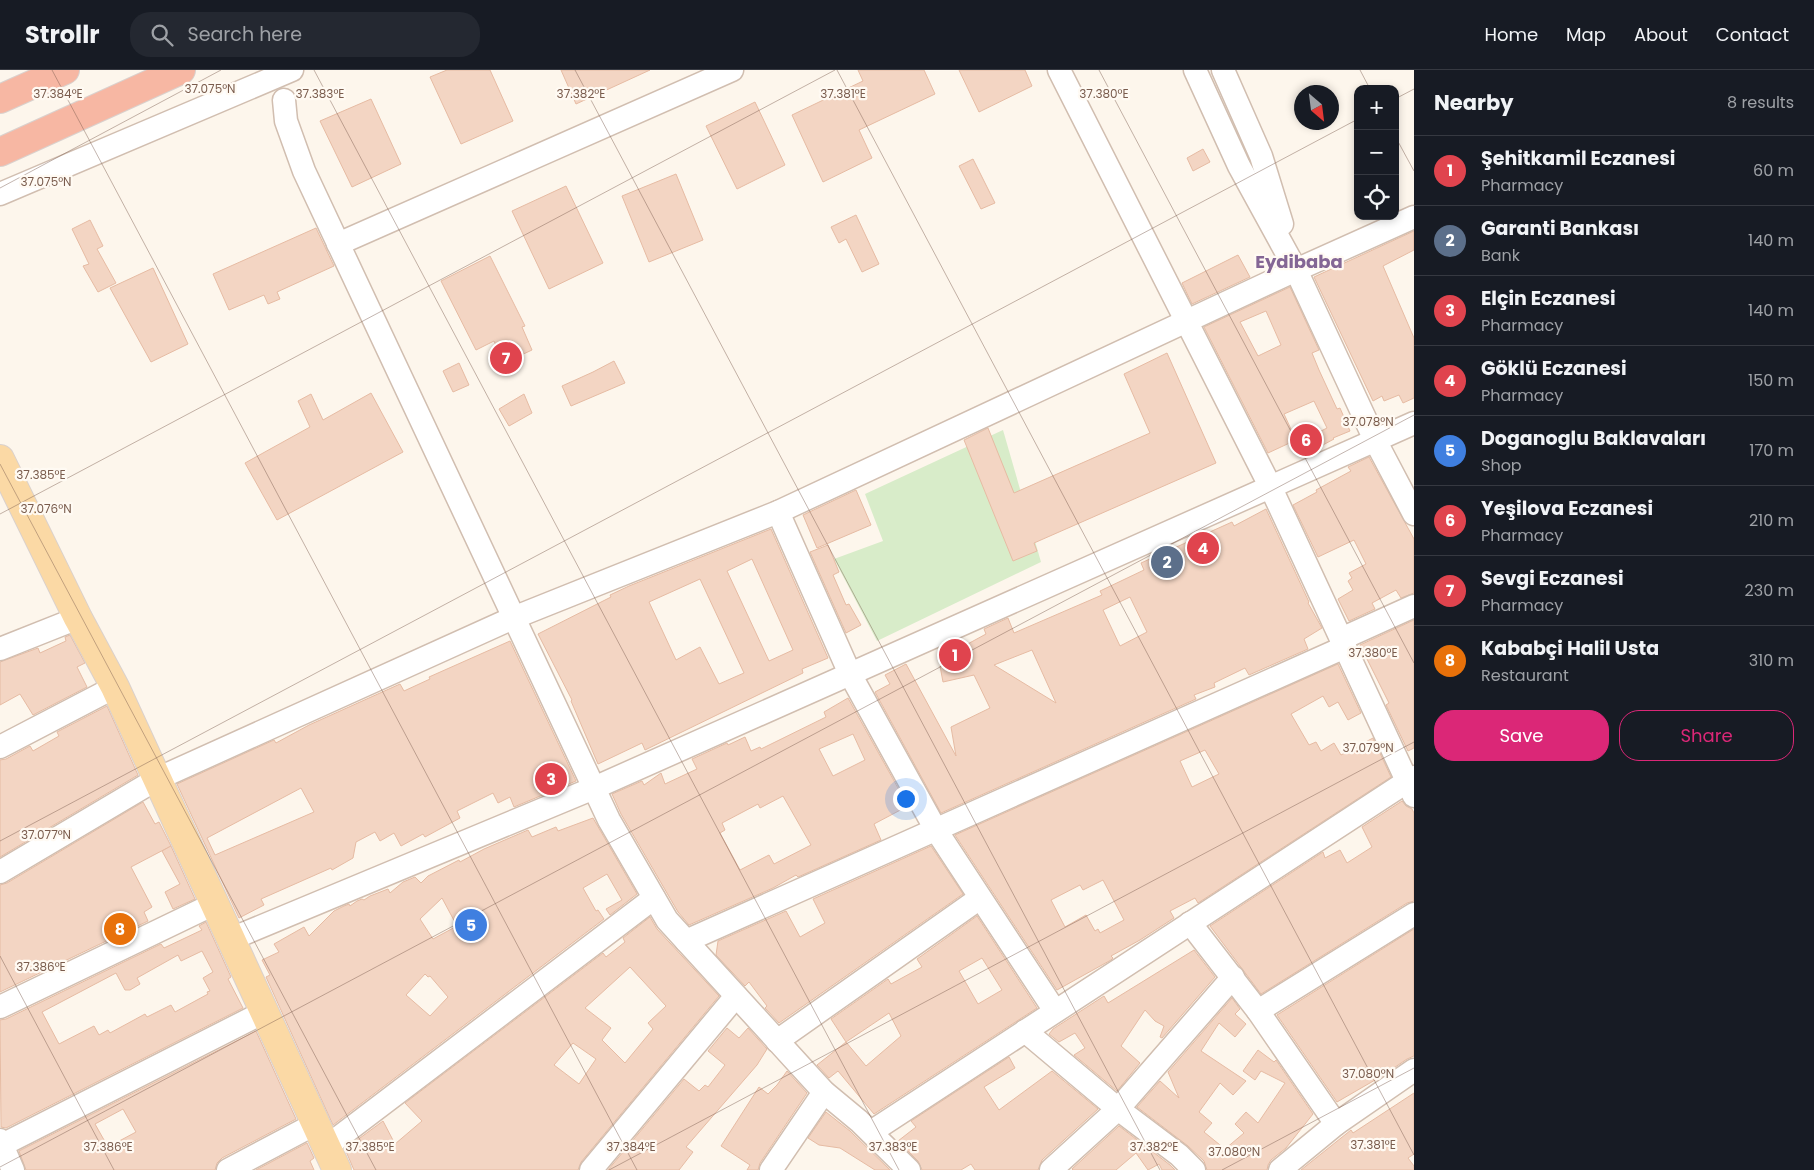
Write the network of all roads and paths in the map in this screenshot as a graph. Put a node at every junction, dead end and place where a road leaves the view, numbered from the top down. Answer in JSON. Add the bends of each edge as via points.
{"nodes":[{"id":1,"x":65,"y":70,"type":"edge"},
{"id":2,"x":182,"y":70,"type":"edge"},
{"id":3,"x":292,"y":70,"type":"edge"},
{"id":4,"x":732,"y":70,"type":"edge"},
{"id":5,"x":1059,"y":70,"type":"edge"},
{"id":6,"x":1195,"y":70,"type":"edge"},
{"id":7,"x":1223,"y":70,"type":"edge"},
{"id":8,"x":0,"y":99,"type":"edge"},
{"id":9,"x":284,"y":100,"type":"dead end"},
{"id":10,"x":0,"y":152,"type":"edge"},
{"id":11,"x":0,"y":194,"type":"edge"},
{"id":12,"x":1414,"y":217,"type":"edge"},
{"id":13,"x":338,"y":244,"type":"junction"},
{"id":14,"x":1296,"y":270,"type":"junction"},
{"id":15,"x":1186,"y":321,"type":"junction"},
{"id":16,"x":1414,"y":423,"type":"edge"},
{"id":17,"x":1376,"y":440,"type":"junction"},
{"id":18,"x":0,"y":459,"type":"edge"},
{"id":19,"x":1270,"y":488,"type":"junction"},
{"id":20,"x":778,"y":512,"type":"junction"},
{"id":21,"x":1414,"y":514,"type":"edge"},
{"id":22,"x":1414,"y":606,"type":"edge"},
{"id":23,"x":78,"y":618,"type":"junction"},
{"id":24,"x":513,"y":618,"type":"junction"},
{"id":25,"x":1343,"y":643,"type":"junction"},
{"id":26,"x":0,"y":649,"type":"edge"},
{"id":27,"x":850,"y":674,"type":"junction"},
{"id":28,"x":115,"y":686,"type":"junction"},
{"id":29,"x":0,"y":747,"type":"edge"},
{"id":30,"x":157,"y":779,"type":"junction"},
{"id":31,"x":1412,"y":784,"type":"edge"},
{"id":32,"x":594,"y":788,"type":"junction"},
{"id":33,"x":936,"y":830,"type":"junction"},
{"id":34,"x":0,"y":872,"type":"edge"},
{"id":35,"x":654,"y":898,"type":"junction"},
{"id":36,"x":980,"y":898,"type":"junction"},
{"id":37,"x":214,"y":904,"type":"junction"},
{"id":38,"x":1414,"y":914,"type":"edge"},
{"id":39,"x":1190,"y":923,"type":"junction"},
{"id":40,"x":231,"y":939,"type":"junction"},
{"id":41,"x":686,"y":941,"type":"junction"},
{"id":42,"x":1233,"y":976,"type":"junction"},
{"id":43,"x":736,"y":996,"type":"junction"},
{"id":44,"x":0,"y":1006,"type":"edge"},
{"id":45,"x":1258,"y":1011,"type":"junction"},
{"id":46,"x":264,"y":1012,"type":"junction"},
{"id":47,"x":1055,"y":1012,"type":"junction"},
{"id":48,"x":1025,"y":1031,"type":"junction"},
{"id":49,"x":777,"y":1041,"type":"junction"},
{"id":50,"x":1414,"y":1070,"type":"edge"},
{"id":51,"x":824,"y":1092,"type":"junction"},
{"id":52,"x":1118,"y":1109,"type":"junction"},
{"id":53,"x":1336,"y":1124,"type":"junction"},
{"id":54,"x":871,"y":1132,"type":"junction"},
{"id":55,"x":1,"y":1144,"type":"edge"},
{"id":56,"x":326,"y":1147,"type":"edge"},
{"id":57,"x":13,"y":1170,"type":"edge"},
{"id":58,"x":228,"y":1170,"type":"edge"},
{"id":59,"x":591,"y":1170,"type":"edge"},
{"id":60,"x":771,"y":1170,"type":"edge"},
{"id":61,"x":909,"y":1170,"type":"edge"},
{"id":62,"x":1051,"y":1170,"type":"edge"},
{"id":63,"x":1194,"y":1170,"type":"edge"},
{"id":64,"x":1280,"y":1170,"type":"edge"}],
"edges":[{"from":1,"to":8,"type":"highway"},
{"from":2,"to":10,"type":"highway"},
{"from":3,"to":11,"type":"street"},
{"from":4,"to":13,"type":"street"},
{"from":5,"to":15,"type":"street"},
{"from":6,"to":14,"type":"street","via":[[1240,166]]},
{"from":7,"to":14,"type":"street","via":[[1261,156]]},
{"from":9,"to":13,"type":"street","via":[[286,121],[304,171]]},
{"from":12,"to":14,"type":"street"},
{"from":13,"to":24,"type":"street"},
{"from":14,"to":15,"type":"street"},
{"from":14,"to":17,"type":"street"},
{"from":15,"to":19,"type":"street"},
{"from":15,"to":20,"type":"street"},
{"from":16,"to":17,"type":"street"},
{"from":17,"to":19,"type":"street"},
{"from":17,"to":21,"type":"street"},
{"from":18,"to":23,"type":"main road"},
{"from":19,"to":25,"type":"street"},
{"from":19,"to":27,"type":"street"},
{"from":20,"to":24,"type":"street"},
{"from":20,"to":27,"type":"street"},
{"from":22,"to":25,"type":"street"},
{"from":23,"to":26,"type":"street"},
{"from":23,"to":28,"type":"main road"},
{"from":24,"to":30,"type":"street"},
{"from":24,"to":32,"type":"street"},
{"from":25,"to":31,"type":"street"},
{"from":25,"to":33,"type":"street"},
{"from":27,"to":32,"type":"street"},
{"from":27,"to":33,"type":"street"},
{"from":28,"to":29,"type":"street"},
{"from":28,"to":30,"type":"main road"},
{"from":30,"to":34,"type":"street"},
{"from":30,"to":37,"type":"main road"},
{"from":31,"to":39,"type":"street"},
{"from":32,"to":35,"type":"street"},
{"from":32,"to":40,"type":"street"},
{"from":33,"to":36,"type":"street"},
{"from":33,"to":41,"type":"street"},
{"from":35,"to":41,"type":"street","via":[[667,920]]},
{"from":35,"to":56,"type":"street"},
{"from":36,"to":47,"type":"street"},
{"from":36,"to":49,"type":"street"},
{"from":37,"to":40,"type":"main road"},
{"from":37,"to":44,"type":"street"},
{"from":38,"to":45,"type":"street"},
{"from":39,"to":42,"type":"street"},
{"from":39,"to":47,"type":"street"},
{"from":40,"to":46,"type":"main road"},
{"from":41,"to":43,"type":"street"},
{"from":42,"to":45,"type":"street"},
{"from":42,"to":52,"type":"street"},
{"from":43,"to":49,"type":"street"},
{"from":43,"to":59,"type":"street"},
{"from":45,"to":53,"type":"street"},
{"from":46,"to":55,"type":"street"},
{"from":46,"to":56,"type":"main road"},
{"from":47,"to":48,"type":"street"},
{"from":48,"to":52,"type":"street"},
{"from":48,"to":54,"type":"street"},
{"from":49,"to":51,"type":"street"},
{"from":50,"to":53,"type":"street"},
{"from":51,"to":54,"type":"street"},
{"from":51,"to":60,"type":"street"},
{"from":52,"to":62,"type":"street"},
{"from":52,"to":63,"type":"street"},
{"from":53,"to":64,"type":"street"},
{"from":54,"to":61,"type":"street"},
{"from":55,"to":57,"type":"street"},
{"from":56,"to":58,"type":"street"}]}
